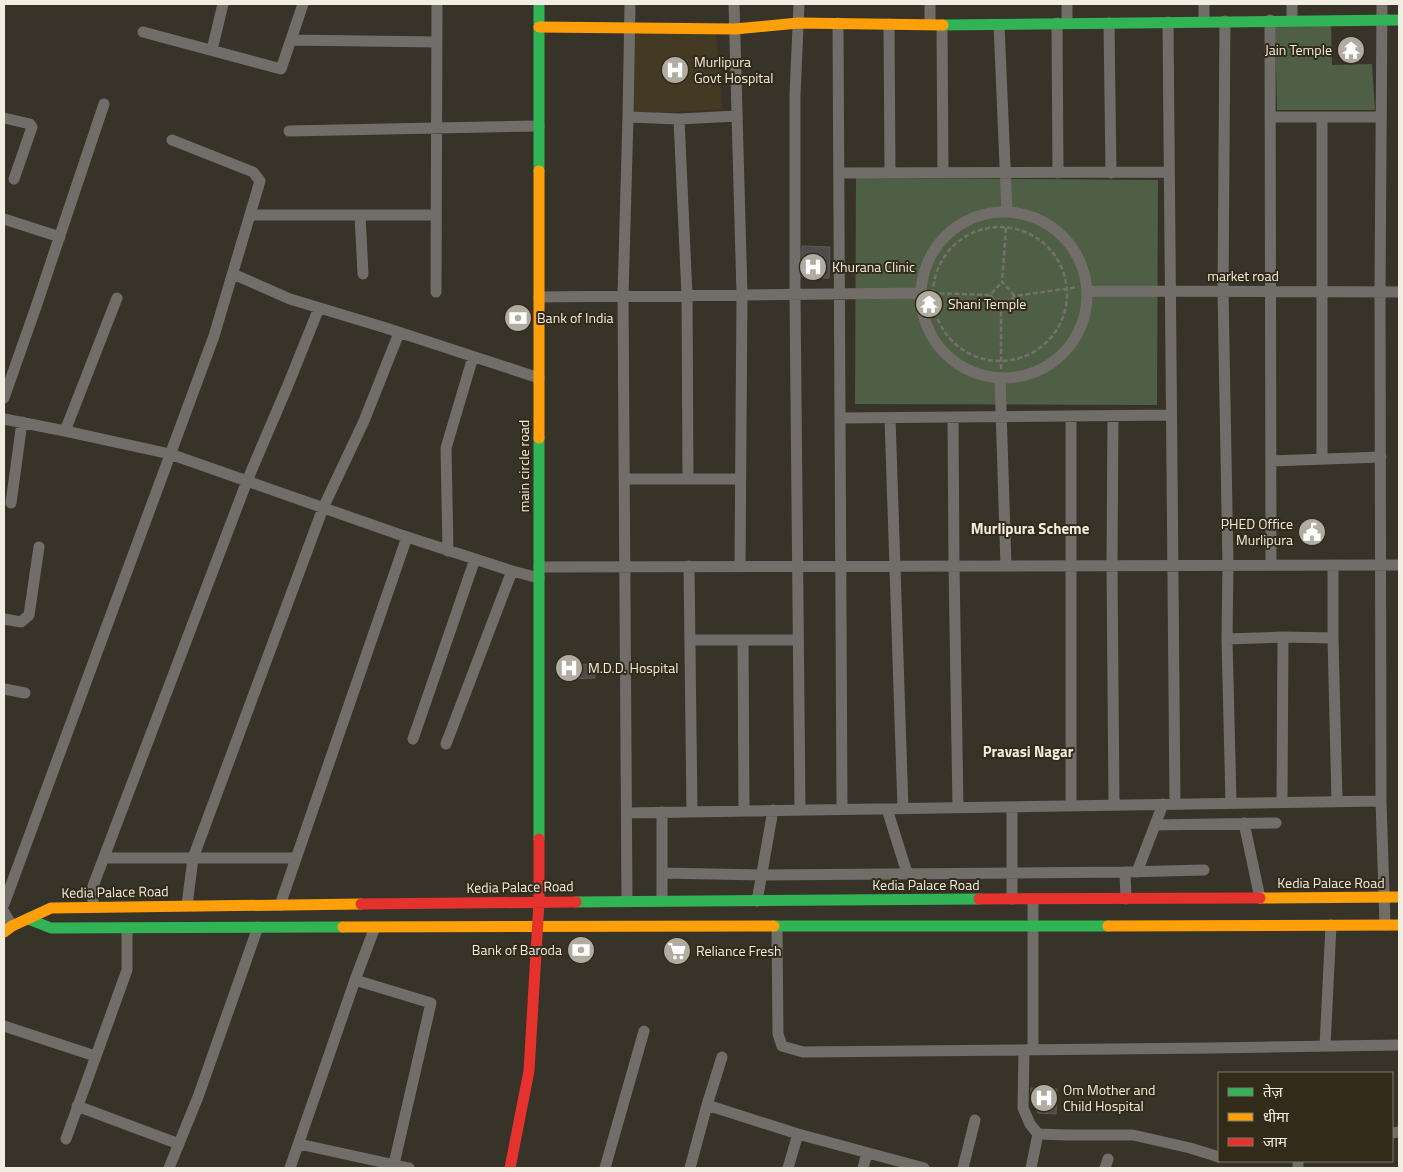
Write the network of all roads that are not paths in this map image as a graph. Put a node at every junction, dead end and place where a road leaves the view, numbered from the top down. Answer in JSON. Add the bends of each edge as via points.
{"nodes":[{"id":1,"x":223,"y":4,"type":"edge"},
{"id":2,"x":303,"y":4,"type":"edge"},
{"id":3,"x":437,"y":4,"type":"edge"},
{"id":4,"x":539,"y":4,"type":"edge"},
{"id":5,"x":630,"y":4,"type":"edge"},
{"id":6,"x":734,"y":4,"type":"edge"},
{"id":7,"x":799,"y":4,"type":"edge"},
{"id":8,"x":930,"y":4,"type":"edge"},
{"id":9,"x":1067,"y":4,"type":"edge"},
{"id":10,"x":1204,"y":4,"type":"edge"},
{"id":11,"x":1292,"y":4,"type":"edge"},
{"id":12,"x":1382,"y":4,"type":"edge"},
{"id":13,"x":1382,"y":19,"type":"junction"},
{"id":14,"x":1270,"y":20,"type":"junction"},
{"id":15,"x":1292,"y":20,"type":"junction"},
{"id":16,"x":1399,"y":20,"type":"edge"},
{"id":17,"x":1204,"y":21,"type":"junction"},
{"id":18,"x":1225,"y":21,"type":"junction"},
{"id":19,"x":1168,"y":22,"type":"junction"},
{"id":20,"x":798,"y":23,"type":"junction"},
{"id":21,"x":838,"y":23,"type":"junction"},
{"id":22,"x":1062,"y":23,"type":"junction"},
{"id":23,"x":1109,"y":23,"type":"junction"},
{"id":24,"x":889,"y":24,"type":"junction"},
{"id":25,"x":930,"y":24,"type":"junction"},
{"id":26,"x":942,"y":24,"type":"junction"},
{"id":27,"x":999,"y":24,"type":"junction"},
{"id":28,"x":539,"y":27,"type":"junction"},
{"id":29,"x":630,"y":28,"type":"junction"},
{"id":30,"x":735,"y":29,"type":"junction"},
{"id":31,"x":143,"y":32,"type":"dead end"},
{"id":32,"x":290,"y":40,"type":"junction"},
{"id":33,"x":437,"y":42,"type":"junction"},
{"id":34,"x":212,"y":50,"type":"junction"},
{"id":35,"x":104,"y":104,"type":"dead end"},
{"id":36,"x":737,"y":116,"type":"junction"},
{"id":37,"x":628,"y":117,"type":"junction"},
{"id":38,"x":1270,"y":117,"type":"junction"},
{"id":39,"x":1381,"y":117,"type":"junction"},
{"id":40,"x":4,"y":118,"type":"edge"},
{"id":41,"x":1322,"y":118,"type":"junction"},
{"id":42,"x":679,"y":119,"type":"junction"},
{"id":43,"x":539,"y":126,"type":"junction"},
{"id":44,"x":437,"y":128,"type":"junction"},
{"id":45,"x":289,"y":131,"type":"dead end"},
{"id":46,"x":172,"y":140,"type":"dead end"},
{"id":47,"x":1169,"y":172,"type":"junction"},
{"id":48,"x":839,"y":173,"type":"junction"},
{"id":49,"x":890,"y":173,"type":"junction"},
{"id":50,"x":943,"y":173,"type":"junction"},
{"id":51,"x":1005,"y":173,"type":"junction"},
{"id":52,"x":1058,"y":173,"type":"junction"},
{"id":53,"x":1111,"y":173,"type":"junction"},
{"id":54,"x":14,"y":179,"type":"dead end"},
{"id":55,"x":1007,"y":212,"type":"junction"},
{"id":56,"x":250,"y":215,"type":"junction"},
{"id":57,"x":360,"y":215,"type":"junction"},
{"id":58,"x":436,"y":215,"type":"junction"},
{"id":59,"x":4,"y":219,"type":"edge"},
{"id":60,"x":60,"y":237,"type":"junction"},
{"id":61,"x":232,"y":274,"type":"junction"},
{"id":62,"x":363,"y":274,"type":"dead end"},
{"id":63,"x":1087,"y":288,"type":"junction"},
{"id":64,"x":1170,"y":291,"type":"junction"},
{"id":65,"x":1222,"y":291,"type":"junction"},
{"id":66,"x":1270,"y":291,"type":"junction"},
{"id":67,"x":436,"y":292,"type":"dead end"},
{"id":68,"x":920,"y":292,"type":"junction"},
{"id":69,"x":1322,"y":292,"type":"junction"},
{"id":70,"x":1380,"y":292,"type":"junction"},
{"id":71,"x":1399,"y":292,"type":"edge"},
{"id":72,"x":839,"y":293,"type":"junction"},
{"id":73,"x":742,"y":294,"type":"junction"},
{"id":74,"x":795,"y":294,"type":"junction"},
{"id":75,"x":687,"y":295,"type":"junction"},
{"id":76,"x":623,"y":296,"type":"junction"},
{"id":77,"x":539,"y":297,"type":"junction"},
{"id":78,"x":117,"y":298,"type":"dead end"},
{"id":79,"x":319,"y":308,"type":"junction"},
{"id":80,"x":399,"y":333,"type":"junction"},
{"id":81,"x":473,"y":358,"type":"junction"},
{"id":82,"x":539,"y":378,"type":"junction"},
{"id":83,"x":1000,"y":378,"type":"junction"},
{"id":84,"x":4,"y":398,"type":"edge"},
{"id":85,"x":1171,"y":415,"type":"junction"},
{"id":86,"x":1071,"y":416,"type":"junction"},
{"id":87,"x":1113,"y":416,"type":"junction"},
{"id":88,"x":954,"y":417,"type":"junction"},
{"id":89,"x":1002,"y":417,"type":"junction"},
{"id":90,"x":4,"y":418,"type":"edge"},
{"id":91,"x":840,"y":418,"type":"junction"},
{"id":92,"x":890,"y":418,"type":"junction"},
{"id":93,"x":22,"y":422,"type":"junction"},
{"id":94,"x":65,"y":431,"type":"junction"},
{"id":95,"x":170,"y":454,"type":"junction"},
{"id":96,"x":1381,"y":457,"type":"junction"},
{"id":97,"x":1322,"y":459,"type":"junction"},
{"id":98,"x":1271,"y":461,"type":"junction"},
{"id":99,"x":624,"y":479,"type":"junction"},
{"id":100,"x":688,"y":479,"type":"junction"},
{"id":101,"x":740,"y":479,"type":"junction"},
{"id":102,"x":247,"y":481,"type":"junction"},
{"id":103,"x":11,"y":503,"type":"dead end"},
{"id":104,"x":323,"y":508,"type":"junction"},
{"id":105,"x":407,"y":537,"type":"junction"},
{"id":106,"x":39,"y":547,"type":"dead end"},
{"id":107,"x":448,"y":551,"type":"junction"},
{"id":108,"x":474,"y":559,"type":"junction"},
{"id":109,"x":1071,"y":565,"type":"junction"},
{"id":110,"x":1112,"y":565,"type":"junction"},
{"id":111,"x":1173,"y":565,"type":"junction"},
{"id":112,"x":1228,"y":565,"type":"junction"},
{"id":113,"x":1271,"y":565,"type":"junction"},
{"id":114,"x":1333,"y":565,"type":"junction"},
{"id":115,"x":1381,"y":565,"type":"junction"},
{"id":116,"x":1399,"y":565,"type":"edge"},
{"id":117,"x":689,"y":566,"type":"junction"},
{"id":118,"x":740,"y":566,"type":"junction"},
{"id":119,"x":798,"y":566,"type":"junction"},
{"id":120,"x":841,"y":566,"type":"junction"},
{"id":121,"x":895,"y":566,"type":"junction"},
{"id":122,"x":954,"y":566,"type":"junction"},
{"id":123,"x":1006,"y":566,"type":"junction"},
{"id":124,"x":625,"y":567,"type":"junction"},
{"id":125,"x":512,"y":571,"type":"junction"},
{"id":126,"x":539,"y":573,"type":"junction"},
{"id":127,"x":4,"y":619,"type":"edge"},
{"id":128,"x":1283,"y":637,"type":"junction"},
{"id":129,"x":1333,"y":638,"type":"junction"},
{"id":130,"x":1227,"y":639,"type":"junction"},
{"id":131,"x":690,"y":640,"type":"junction"},
{"id":132,"x":743,"y":640,"type":"junction"},
{"id":133,"x":798,"y":640,"type":"junction"},
{"id":134,"x":4,"y":689,"type":"edge"},
{"id":135,"x":25,"y":693,"type":"dead end"},
{"id":136,"x":413,"y":739,"type":"dead end"},
{"id":137,"x":446,"y":744,"type":"dead end"},
{"id":138,"x":1381,"y":801,"type":"junction"},
{"id":139,"x":1282,"y":802,"type":"junction"},
{"id":140,"x":1337,"y":802,"type":"junction"},
{"id":141,"x":1231,"y":803,"type":"junction"},
{"id":142,"x":1169,"y":804,"type":"junction"},
{"id":143,"x":1071,"y":805,"type":"junction"},
{"id":144,"x":1114,"y":805,"type":"junction"},
{"id":145,"x":1012,"y":807,"type":"junction"},
{"id":146,"x":902,"y":808,"type":"junction"},
{"id":147,"x":958,"y":808,"type":"junction"},
{"id":148,"x":842,"y":809,"type":"junction"},
{"id":149,"x":887,"y":809,"type":"junction"},
{"id":150,"x":773,"y":810,"type":"junction"},
{"id":151,"x":800,"y":810,"type":"junction"},
{"id":152,"x":744,"y":811,"type":"junction"},
{"id":153,"x":662,"y":812,"type":"junction"},
{"id":154,"x":692,"y":812,"type":"junction"},
{"id":155,"x":627,"y":813,"type":"junction"},
{"id":156,"x":1244,"y":823,"type":"junction"},
{"id":157,"x":1276,"y":823,"type":"dead end"},
{"id":158,"x":1155,"y":825,"type":"junction"},
{"id":159,"x":104,"y":858,"type":"junction"},
{"id":160,"x":193,"y":858,"type":"junction"},
{"id":161,"x":296,"y":858,"type":"junction"},
{"id":162,"x":1204,"y":870,"type":"dead end"},
{"id":163,"x":1125,"y":872,"type":"junction"},
{"id":164,"x":1137,"y":872,"type":"junction"},
{"id":165,"x":662,"y":873,"type":"junction"},
{"id":166,"x":907,"y":873,"type":"junction"},
{"id":167,"x":1012,"y":873,"type":"junction"},
{"id":168,"x":762,"y":875,"type":"junction"},
{"id":169,"x":1399,"y":897,"type":"edge"},
{"id":170,"x":1260,"y":898,"type":"junction"},
{"id":171,"x":1384,"y":898,"type":"junction"},
{"id":172,"x":1012,"y":899,"type":"junction"},
{"id":173,"x":1033,"y":899,"type":"junction"},
{"id":174,"x":1126,"y":899,"type":"junction"},
{"id":175,"x":627,"y":901,"type":"junction"},
{"id":176,"x":662,"y":901,"type":"junction"},
{"id":177,"x":757,"y":901,"type":"junction"},
{"id":178,"x":539,"y":902,"type":"junction"},
{"id":179,"x":4,"y":904,"type":"edge"},
{"id":180,"x":187,"y":905,"type":"junction"},
{"id":181,"x":280,"y":905,"type":"junction"},
{"id":182,"x":93,"y":907,"type":"junction"},
{"id":183,"x":4,"y":912,"type":"edge"},
{"id":184,"x":28,"y":919,"type":"junction"},
{"id":185,"x":1331,"y":925,"type":"junction"},
{"id":186,"x":1385,"y":925,"type":"junction"},
{"id":187,"x":1399,"y":925,"type":"edge"},
{"id":188,"x":1032,"y":926,"type":"junction"},
{"id":189,"x":258,"y":927,"type":"junction"},
{"id":190,"x":375,"y":927,"type":"junction"},
{"id":191,"x":538,"y":927,"type":"junction"},
{"id":192,"x":777,"y":927,"type":"junction"},
{"id":193,"x":127,"y":928,"type":"junction"},
{"id":194,"x":8,"y":929,"type":"edge"},
{"id":195,"x":355,"y":980,"type":"junction"},
{"id":196,"x":4,"y":1026,"type":"edge"},
{"id":197,"x":644,"y":1031,"type":"dead end"},
{"id":198,"x":1399,"y":1045,"type":"edge"},
{"id":199,"x":1325,"y":1046,"type":"junction"},
{"id":200,"x":1029,"y":1050,"type":"junction"},
{"id":201,"x":95,"y":1056,"type":"junction"},
{"id":202,"x":722,"y":1057,"type":"dead end"},
{"id":203,"x":707,"y":1105,"type":"junction"},
{"id":204,"x":77,"y":1106,"type":"junction"},
{"id":205,"x":975,"y":1120,"type":"dead end"},
{"id":206,"x":798,"y":1134,"type":"junction"},
{"id":207,"x":1038,"y":1134,"type":"junction"},
{"id":208,"x":66,"y":1139,"type":"dead end"},
{"id":209,"x":179,"y":1144,"type":"junction"},
{"id":210,"x":299,"y":1144,"type":"junction"},
{"id":211,"x":867,"y":1153,"type":"junction"},
{"id":212,"x":1218,"y":1157,"type":"edge"},
{"id":213,"x":394,"y":1164,"type":"junction"},
{"id":214,"x":169,"y":1168,"type":"edge"},
{"id":215,"x":290,"y":1168,"type":"edge"},
{"id":216,"x":409,"y":1168,"type":"edge"},
{"id":217,"x":510,"y":1168,"type":"edge"},
{"id":218,"x":605,"y":1168,"type":"edge"},
{"id":219,"x":690,"y":1168,"type":"edge"},
{"id":220,"x":788,"y":1168,"type":"edge"},
{"id":221,"x":863,"y":1168,"type":"edge"},
{"id":222,"x":924,"y":1168,"type":"edge"},
{"id":223,"x":962,"y":1168,"type":"edge"},
{"id":224,"x":1031,"y":1168,"type":"edge"}],
"edges":[{"from":1,"to":34,"type":"street"},
{"from":2,"to":32,"type":"street"},
{"from":3,"to":33,"type":"street"},
{"from":4,"to":28,"type":"street","name":"main circle road"},
{"from":5,"to":29,"type":"street"},
{"from":6,"to":30,"type":"street"},
{"from":7,"to":20,"type":"street"},
{"from":8,"to":25,"type":"street"},
{"from":9,"to":22,"type":"street"},
{"from":10,"to":17,"type":"street"},
{"from":11,"to":15,"type":"street"},
{"from":12,"to":13,"type":"street"},
{"from":13,"to":15,"type":"street"},
{"from":13,"to":16,"type":"street"},
{"from":13,"to":39,"type":"street"},
{"from":14,"to":15,"type":"street"},
{"from":14,"to":18,"type":"street"},
{"from":14,"to":38,"type":"street"},
{"from":17,"to":18,"type":"street"},
{"from":17,"to":19,"type":"street"},
{"from":18,"to":65,"type":"street"},
{"from":19,"to":23,"type":"street"},
{"from":19,"to":47,"type":"street"},
{"from":20,"to":21,"type":"street"},
{"from":20,"to":30,"type":"street"},
{"from":20,"to":74,"type":"street"},
{"from":21,"to":24,"type":"street"},
{"from":21,"to":48,"type":"street"},
{"from":22,"to":23,"type":"street"},
{"from":22,"to":27,"type":"street"},
{"from":22,"to":52,"type":"street"},
{"from":23,"to":53,"type":"street"},
{"from":24,"to":25,"type":"street"},
{"from":24,"to":49,"type":"street"},
{"from":25,"to":26,"type":"street"},
{"from":26,"to":27,"type":"street"},
{"from":26,"to":50,"type":"street"},
{"from":27,"to":51,"type":"street"},
{"from":28,"to":29,"type":"street"},
{"from":28,"to":43,"type":"street","name":"main circle road"},
{"from":29,"to":30,"type":"street"},
{"from":29,"to":37,"type":"street"},
{"from":30,"to":36,"type":"street"},
{"from":31,"to":34,"type":"street"},
{"from":32,"to":33,"type":"street"},
{"from":32,"to":34,"type":"street","via":[[281,69]]},
{"from":33,"to":44,"type":"street"},
{"from":35,"to":60,"type":"street"},
{"from":36,"to":42,"type":"street"},
{"from":36,"to":73,"type":"street"},
{"from":37,"to":42,"type":"street"},
{"from":37,"to":76,"type":"street"},
{"from":38,"to":41,"type":"street"},
{"from":38,"to":66,"type":"street"},
{"from":39,"to":41,"type":"street"},
{"from":39,"to":70,"type":"street"},
{"from":40,"to":54,"type":"street","via":[[32,127]]},
{"from":41,"to":69,"type":"street"},
{"from":42,"to":75,"type":"street"},
{"from":43,"to":44,"type":"street"},
{"from":43,"to":77,"type":"street","name":"main circle road"},
{"from":44,"to":45,"type":"street"},
{"from":44,"to":58,"type":"street"},
{"from":46,"to":56,"type":"street","via":[[254,172],[260,181]]},
{"from":47,"to":53,"type":"street"},
{"from":47,"to":64,"type":"street"},
{"from":48,"to":49,"type":"street"},
{"from":48,"to":72,"type":"street"},
{"from":49,"to":50,"type":"street"},
{"from":50,"to":51,"type":"street"},
{"from":51,"to":52,"type":"street"},
{"from":51,"to":55,"type":"street"},
{"from":52,"to":53,"type":"street"},
{"from":55,"to":63,"type":"street","via":[[1044,222],[1060,234],[1082,266]]},
{"from":55,"to":68,"type":"street","via":[[988,213],[954,228],[930,257]]},
{"from":56,"to":57,"type":"street"},
{"from":56,"to":61,"type":"street"},
{"from":57,"to":58,"type":"street"},
{"from":57,"to":62,"type":"street"},
{"from":58,"to":67,"type":"street"},
{"from":59,"to":60,"type":"street"},
{"from":60,"to":84,"type":"street"},
{"from":61,"to":79,"type":"street"},
{"from":61,"to":95,"type":"street","via":[[214,336]]},
{"from":63,"to":64,"type":"street","name":"market road"},
{"from":63,"to":83,"type":"street","via":[[1085,314],[1063,353],[1045,367],[1023,375]]},
{"from":64,"to":65,"type":"street","name":"market road"},
{"from":64,"to":85,"type":"street"},
{"from":65,"to":66,"type":"street","name":"market road"},
{"from":65,"to":112,"type":"street"},
{"from":66,"to":69,"type":"street","name":"market road"},
{"from":66,"to":98,"type":"street"},
{"from":68,"to":72,"type":"street"},
{"from":68,"to":83,"type":"street","via":[[922,314],[930,334],[943,352],[979,374]]},
{"from":69,"to":70,"type":"street","name":"market road"},
{"from":69,"to":97,"type":"street"},
{"from":70,"to":71,"type":"street","name":"market road"},
{"from":70,"to":96,"type":"street"},
{"from":72,"to":74,"type":"street"},
{"from":72,"to":91,"type":"street"},
{"from":73,"to":74,"type":"street"},
{"from":73,"to":75,"type":"street"},
{"from":73,"to":101,"type":"street"},
{"from":74,"to":119,"type":"street"},
{"from":75,"to":76,"type":"street"},
{"from":75,"to":100,"type":"street"},
{"from":76,"to":77,"type":"street"},
{"from":76,"to":99,"type":"street"},
{"from":77,"to":82,"type":"street","name":"main circle road"},
{"from":78,"to":94,"type":"street"},
{"from":79,"to":80,"type":"street"},
{"from":79,"to":102,"type":"street"},
{"from":80,"to":81,"type":"street"},
{"from":80,"to":104,"type":"street","via":[[364,421]]},
{"from":81,"to":82,"type":"street"},
{"from":81,"to":107,"type":"street","via":[[446,448]]},
{"from":82,"to":126,"type":"street","name":"main circle road"},
{"from":83,"to":89,"type":"street"},
{"from":85,"to":87,"type":"street"},
{"from":85,"to":111,"type":"street"},
{"from":86,"to":87,"type":"street"},
{"from":86,"to":89,"type":"street"},
{"from":86,"to":109,"type":"street"},
{"from":87,"to":110,"type":"street"},
{"from":88,"to":89,"type":"street"},
{"from":88,"to":92,"type":"street"},
{"from":88,"to":122,"type":"street"},
{"from":89,"to":123,"type":"street"},
{"from":90,"to":93,"type":"street"},
{"from":91,"to":92,"type":"street"},
{"from":91,"to":120,"type":"street"},
{"from":92,"to":121,"type":"street"},
{"from":93,"to":94,"type":"street"},
{"from":93,"to":103,"type":"street"},
{"from":94,"to":95,"type":"street"},
{"from":95,"to":102,"type":"street"},
{"from":95,"to":179,"type":"street"},
{"from":96,"to":97,"type":"street"},
{"from":96,"to":115,"type":"street"},
{"from":97,"to":98,"type":"street"},
{"from":98,"to":113,"type":"street"},
{"from":99,"to":100,"type":"street"},
{"from":99,"to":124,"type":"street"},
{"from":100,"to":101,"type":"street"},
{"from":101,"to":118,"type":"street"},
{"from":102,"to":104,"type":"street"},
{"from":102,"to":159,"type":"street"},
{"from":104,"to":105,"type":"street"},
{"from":104,"to":160,"type":"street"},
{"from":105,"to":107,"type":"street"},
{"from":105,"to":161,"type":"street"},
{"from":106,"to":127,"type":"street","via":[[29,615],[22,622]]},
{"from":107,"to":108,"type":"street"},
{"from":108,"to":125,"type":"street"},
{"from":108,"to":136,"type":"street"},
{"from":109,"to":110,"type":"street"},
{"from":109,"to":123,"type":"street"},
{"from":109,"to":143,"type":"street"},
{"from":110,"to":111,"type":"street"},
{"from":110,"to":144,"type":"street"},
{"from":111,"to":112,"type":"street"},
{"from":111,"to":142,"type":"street"},
{"from":112,"to":113,"type":"street"},
{"from":112,"to":130,"type":"street"},
{"from":113,"to":114,"type":"street"},
{"from":114,"to":115,"type":"street"},
{"from":114,"to":129,"type":"street"},
{"from":115,"to":116,"type":"street"},
{"from":115,"to":138,"type":"street"},
{"from":117,"to":118,"type":"street"},
{"from":117,"to":124,"type":"street"},
{"from":117,"to":131,"type":"street"},
{"from":118,"to":119,"type":"street"},
{"from":119,"to":120,"type":"street"},
{"from":119,"to":133,"type":"street"},
{"from":120,"to":121,"type":"street"},
{"from":120,"to":148,"type":"street"},
{"from":121,"to":122,"type":"street"},
{"from":121,"to":146,"type":"street"},
{"from":122,"to":123,"type":"street"},
{"from":122,"to":147,"type":"street"},
{"from":124,"to":126,"type":"street"},
{"from":124,"to":155,"type":"street"},
{"from":125,"to":126,"type":"street"},
{"from":125,"to":137,"type":"street"},
{"from":126,"to":178,"type":"street","name":"main circle road"},
{"from":128,"to":129,"type":"street"},
{"from":128,"to":130,"type":"street"},
{"from":128,"to":139,"type":"street"},
{"from":129,"to":140,"type":"street"},
{"from":130,"to":141,"type":"street"},
{"from":131,"to":132,"type":"street"},
{"from":131,"to":154,"type":"street"},
{"from":132,"to":133,"type":"street"},
{"from":132,"to":152,"type":"street"},
{"from":133,"to":151,"type":"street"},
{"from":134,"to":135,"type":"street"},
{"from":138,"to":140,"type":"street"},
{"from":138,"to":171,"type":"street"},
{"from":139,"to":140,"type":"street"},
{"from":139,"to":141,"type":"street"},
{"from":141,"to":142,"type":"street"},
{"from":142,"to":144,"type":"street"},
{"from":142,"to":158,"type":"street"},
{"from":143,"to":144,"type":"street"},
{"from":143,"to":145,"type":"street"},
{"from":145,"to":147,"type":"street"},
{"from":145,"to":167,"type":"street"},
{"from":146,"to":147,"type":"street"},
{"from":146,"to":149,"type":"street"},
{"from":148,"to":149,"type":"street"},
{"from":148,"to":151,"type":"street"},
{"from":149,"to":166,"type":"street"},
{"from":150,"to":151,"type":"street"},
{"from":150,"to":152,"type":"street"},
{"from":150,"to":168,"type":"street"},
{"from":152,"to":154,"type":"street"},
{"from":153,"to":154,"type":"street"},
{"from":153,"to":155,"type":"street"},
{"from":153,"to":165,"type":"street"},
{"from":155,"to":175,"type":"street"},
{"from":156,"to":157,"type":"street"},
{"from":156,"to":158,"type":"street"},
{"from":156,"to":170,"type":"street"},
{"from":158,"to":164,"type":"street"},
{"from":159,"to":160,"type":"street"},
{"from":159,"to":182,"type":"street","via":[[93,886]]},
{"from":160,"to":161,"type":"street"},
{"from":160,"to":180,"type":"street"},
{"from":161,"to":181,"type":"street"},
{"from":162,"to":164,"type":"street"},
{"from":163,"to":164,"type":"street"},
{"from":163,"to":167,"type":"street"},
{"from":163,"to":174,"type":"street"},
{"from":165,"to":168,"type":"street"},
{"from":165,"to":176,"type":"street"},
{"from":166,"to":167,"type":"street"},
{"from":166,"to":168,"type":"street"},
{"from":167,"to":172,"type":"street"},
{"from":168,"to":177,"type":"street"},
{"from":169,"to":171,"type":"street","name":"Kedia Palace Road"},
{"from":170,"to":171,"type":"street","name":"Kedia Palace Road"},
{"from":170,"to":174,"type":"street","name":"Kedia Palace Road"},
{"from":171,"to":186,"type":"street"},
{"from":172,"to":173,"type":"street","name":"Kedia Palace Road"},
{"from":172,"to":177,"type":"street","name":"Kedia Palace Road"},
{"from":173,"to":174,"type":"street","name":"Kedia Palace Road"},
{"from":173,"to":188,"type":"street"},
{"from":175,"to":176,"type":"street","name":"Kedia Palace Road"},
{"from":175,"to":178,"type":"street","name":"Kedia Palace Road"},
{"from":176,"to":177,"type":"street","name":"Kedia Palace Road"},
{"from":178,"to":181,"type":"street","name":"Kedia Palace Road"},
{"from":178,"to":191,"type":"street","name":"main circle road"},
{"from":180,"to":181,"type":"street","name":"Kedia Palace Road"},
{"from":180,"to":182,"type":"street","name":"Kedia Palace Road"},
{"from":182,"to":184,"type":"street","name":"Kedia Palace Road","via":[[50,908]]},
{"from":183,"to":194,"type":"street"},
{"from":184,"to":193,"type":"street","via":[[52,928]]},
{"from":184,"to":194,"type":"street","name":"Kedia Palace Road"},
{"from":185,"to":186,"type":"street"},
{"from":185,"to":188,"type":"street"},
{"from":185,"to":199,"type":"street"},
{"from":186,"to":187,"type":"street"},
{"from":188,"to":192,"type":"street"},
{"from":188,"to":200,"type":"street"},
{"from":189,"to":190,"type":"street"},
{"from":189,"to":193,"type":"street"},
{"from":189,"to":209,"type":"street"},
{"from":190,"to":191,"type":"street"},
{"from":190,"to":195,"type":"street"},
{"from":191,"to":192,"type":"street"},
{"from":191,"to":217,"type":"street","name":"main circle road","via":[[529,1070]]},
{"from":192,"to":200,"type":"street","via":[[778,1034],[782,1046],[803,1052]]},
{"from":193,"to":201,"type":"street","via":[[127,970]]},
{"from":195,"to":210,"type":"street"},
{"from":195,"to":213,"type":"street","via":[[431,1003]]},
{"from":196,"to":201,"type":"street"},
{"from":197,"to":218,"type":"street"},
{"from":198,"to":199,"type":"street"},
{"from":199,"to":200,"type":"street"},
{"from":200,"to":207,"type":"street","via":[[1023,1108]]},
{"from":201,"to":204,"type":"street"},
{"from":202,"to":203,"type":"street"},
{"from":203,"to":206,"type":"street"},
{"from":203,"to":219,"type":"street"},
{"from":204,"to":208,"type":"street"},
{"from":204,"to":209,"type":"street"},
{"from":205,"to":223,"type":"street"},
{"from":206,"to":211,"type":"street"},
{"from":206,"to":220,"type":"street"},
{"from":207,"to":212,"type":"street","via":[[1133,1135]]},
{"from":207,"to":224,"type":"street"},
{"from":209,"to":214,"type":"street"},
{"from":210,"to":213,"type":"street"},
{"from":210,"to":215,"type":"street"},
{"from":211,"to":221,"type":"street"},
{"from":211,"to":222,"type":"street"},
{"from":213,"to":216,"type":"street"}]}
